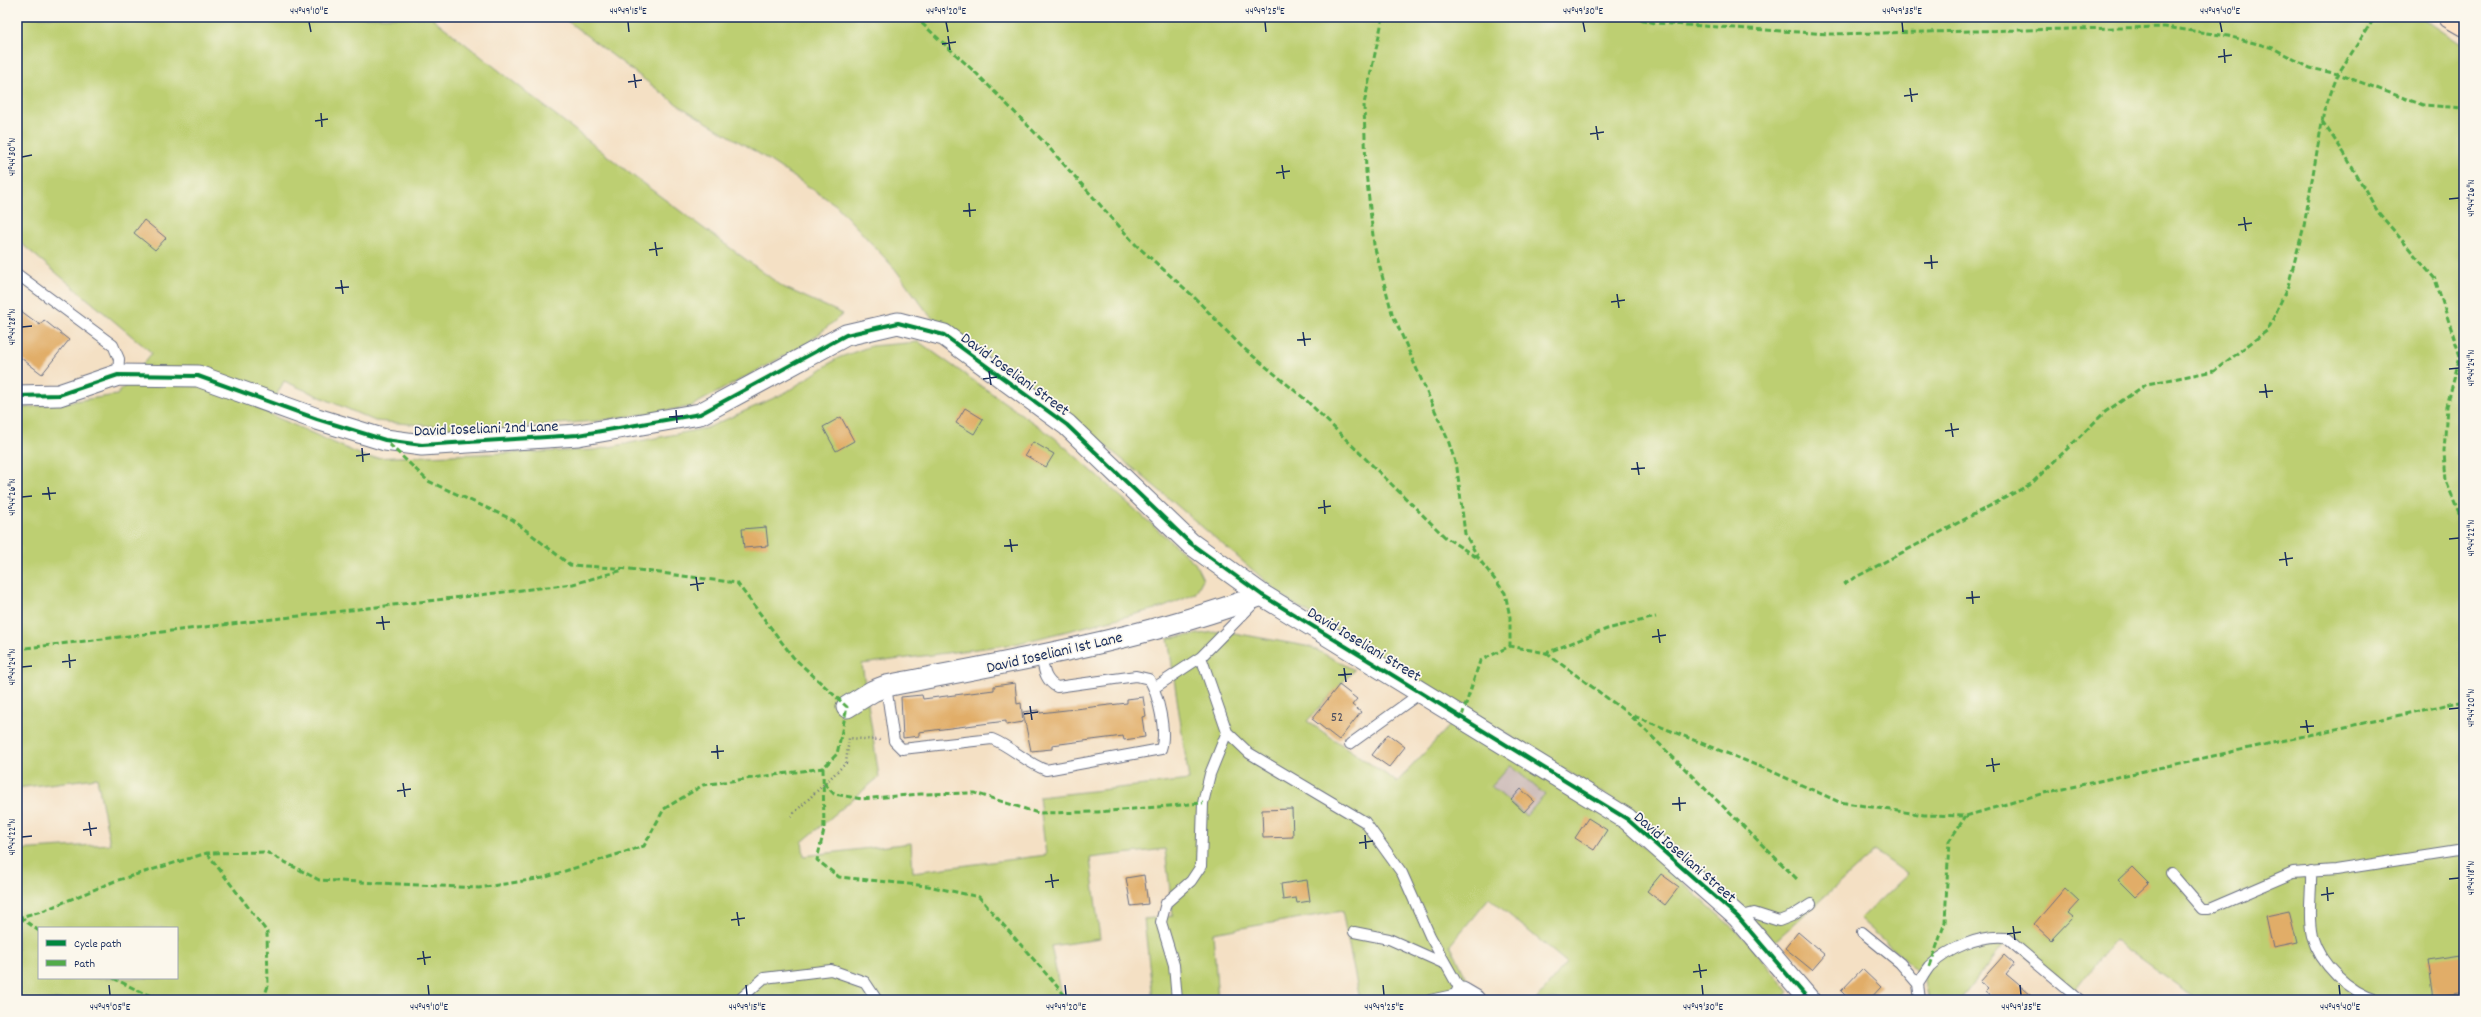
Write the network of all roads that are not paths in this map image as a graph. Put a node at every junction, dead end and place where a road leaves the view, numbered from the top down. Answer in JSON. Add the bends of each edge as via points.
{"nodes":[{"id":1,"x":2450,"y":17,"type":"edge"},
{"id":2,"x":2464,"y":25,"type":"edge"},
{"id":3,"x":17,"y":274,"type":"edge"},
{"id":4,"x":898,"y":323,"type":"joint"},
{"id":5,"x":118,"y":375,"type":"junction"},
{"id":6,"x":17,"y":396,"type":"edge"},
{"id":7,"x":1262,"y":594,"type":"junction"},
{"id":8,"x":1041,"y":655,"type":"junction"},
{"id":9,"x":1201,"y":658,"type":"junction"},
{"id":10,"x":886,"y":686,"type":"junction"},
{"id":11,"x":1154,"y":688,"type":"junction"},
{"id":12,"x":1422,"y":692,"type":"junction"},
{"id":13,"x":847,"y":707,"type":"dead end"},
{"id":14,"x":1227,"y":732,"type":"junction"},
{"id":15,"x":1350,"y":744,"type":"dead end"},
{"id":16,"x":2464,"y":850,"type":"edge"},
{"id":17,"x":2311,"y":871,"type":"junction"},
{"id":18,"x":2171,"y":873,"type":"dead end"},
{"id":19,"x":1810,"y":904,"type":"dead end"},
{"id":20,"x":1738,"y":917,"type":"junction"},
{"id":21,"x":1354,"y":932,"type":"dead end"},
{"id":22,"x":1862,"y":932,"type":"dead end"},
{"id":23,"x":1445,"y":964,"type":"junction"},
{"id":24,"x":1918,"y":984,"type":"junction"},
{"id":25,"x":1468,"y":996,"type":"edge"},
{"id":26,"x":739,"y":1000,"type":"edge"},
{"id":27,"x":877,"y":1000,"type":"edge"},
{"id":28,"x":1177,"y":1000,"type":"edge"},
{"id":29,"x":1430,"y":1000,"type":"edge"},
{"id":30,"x":1809,"y":1000,"type":"edge"},
{"id":31,"x":1920,"y":1000,"type":"edge"},
{"id":32,"x":2080,"y":1000,"type":"edge"},
{"id":33,"x":2377,"y":1000,"type":"edge"}],
"edges":[{"from":1,"to":2,"type":"main road"},
{"from":3,"to":5,"type":"lane","via":[[113,345],[119,359]]},
{"from":4,"to":5,"type":"street","name":"David Ioseliani 2nd Lane","via":[[846,335],[700,414],[578,435],[422,444],[385,440],[317,420],[198,376]]},
{"from":4,"to":7,"type":"street","name":"David Ioseliani Street","via":[[944,335],[1067,425],[1190,543]]},
{"from":5,"to":6,"type":"street","name":"David Ioseliani 2nd Lane","via":[[59,395]]},
{"from":7,"to":8,"type":"street","name":"David Ioseliani 1st Lane","via":[[1178,622]]},
{"from":7,"to":9,"type":"lane"},
{"from":7,"to":12,"type":"street","name":"David Ioseliani Street"},
{"from":8,"to":10,"type":"street","name":"David Ioseliani 1st Lane"},
{"from":8,"to":11,"type":"lane","via":[[1046,677],[1057,687],[1136,676],[1149,679]]},
{"from":9,"to":11,"type":"lane"},
{"from":9,"to":14,"type":"lane"},
{"from":10,"to":11,"type":"lane","via":[[894,741],[902,749],[992,739],[1034,766],[1046,770],[1161,749],[1164,739]]},
{"from":10,"to":13,"type":"street","name":"David Ioseliani 1st Lane"},
{"from":12,"to":15,"type":"lane"},
{"from":12,"to":20,"type":"street","name":"David Ioseliani Street","via":[[1627,819]]},
{"from":14,"to":23,"type":"lane","via":[[1249,753],[1365,822],[1402,873]]},
{"from":14,"to":28,"type":"lane","via":[[1210,774],[1204,803],[1201,866],[1191,881],[1166,903],[1161,922],[1174,965]]},
{"from":16,"to":17,"type":"lane","via":[[2335,870]]},
{"from":17,"to":18,"type":"lane","via":[[2293,873],[2209,909],[2202,909]]},
{"from":17,"to":33,"type":"lane","via":[[2312,936],[2326,961],[2347,987]]},
{"from":19,"to":20,"type":"lane","via":[[1779,921],[1754,913]]},
{"from":20,"to":30,"type":"street","name":"David Ioseliani Street"},
{"from":21,"to":23,"type":"lane","via":[[1389,939]]},
{"from":22,"to":24,"type":"lane","via":[[1900,963]]},
{"from":23,"to":25,"type":"lane"},
{"from":24,"to":31,"type":"lane"},
{"from":24,"to":32,"type":"lane","via":[[1930,966],[1944,956],[1977,939],[1990,936],[2005,937]]},
{"from":25,"to":29,"type":"lane"},
{"from":26,"to":27,"type":"lane","via":[[764,978],[831,970],[864,982]]}]}
